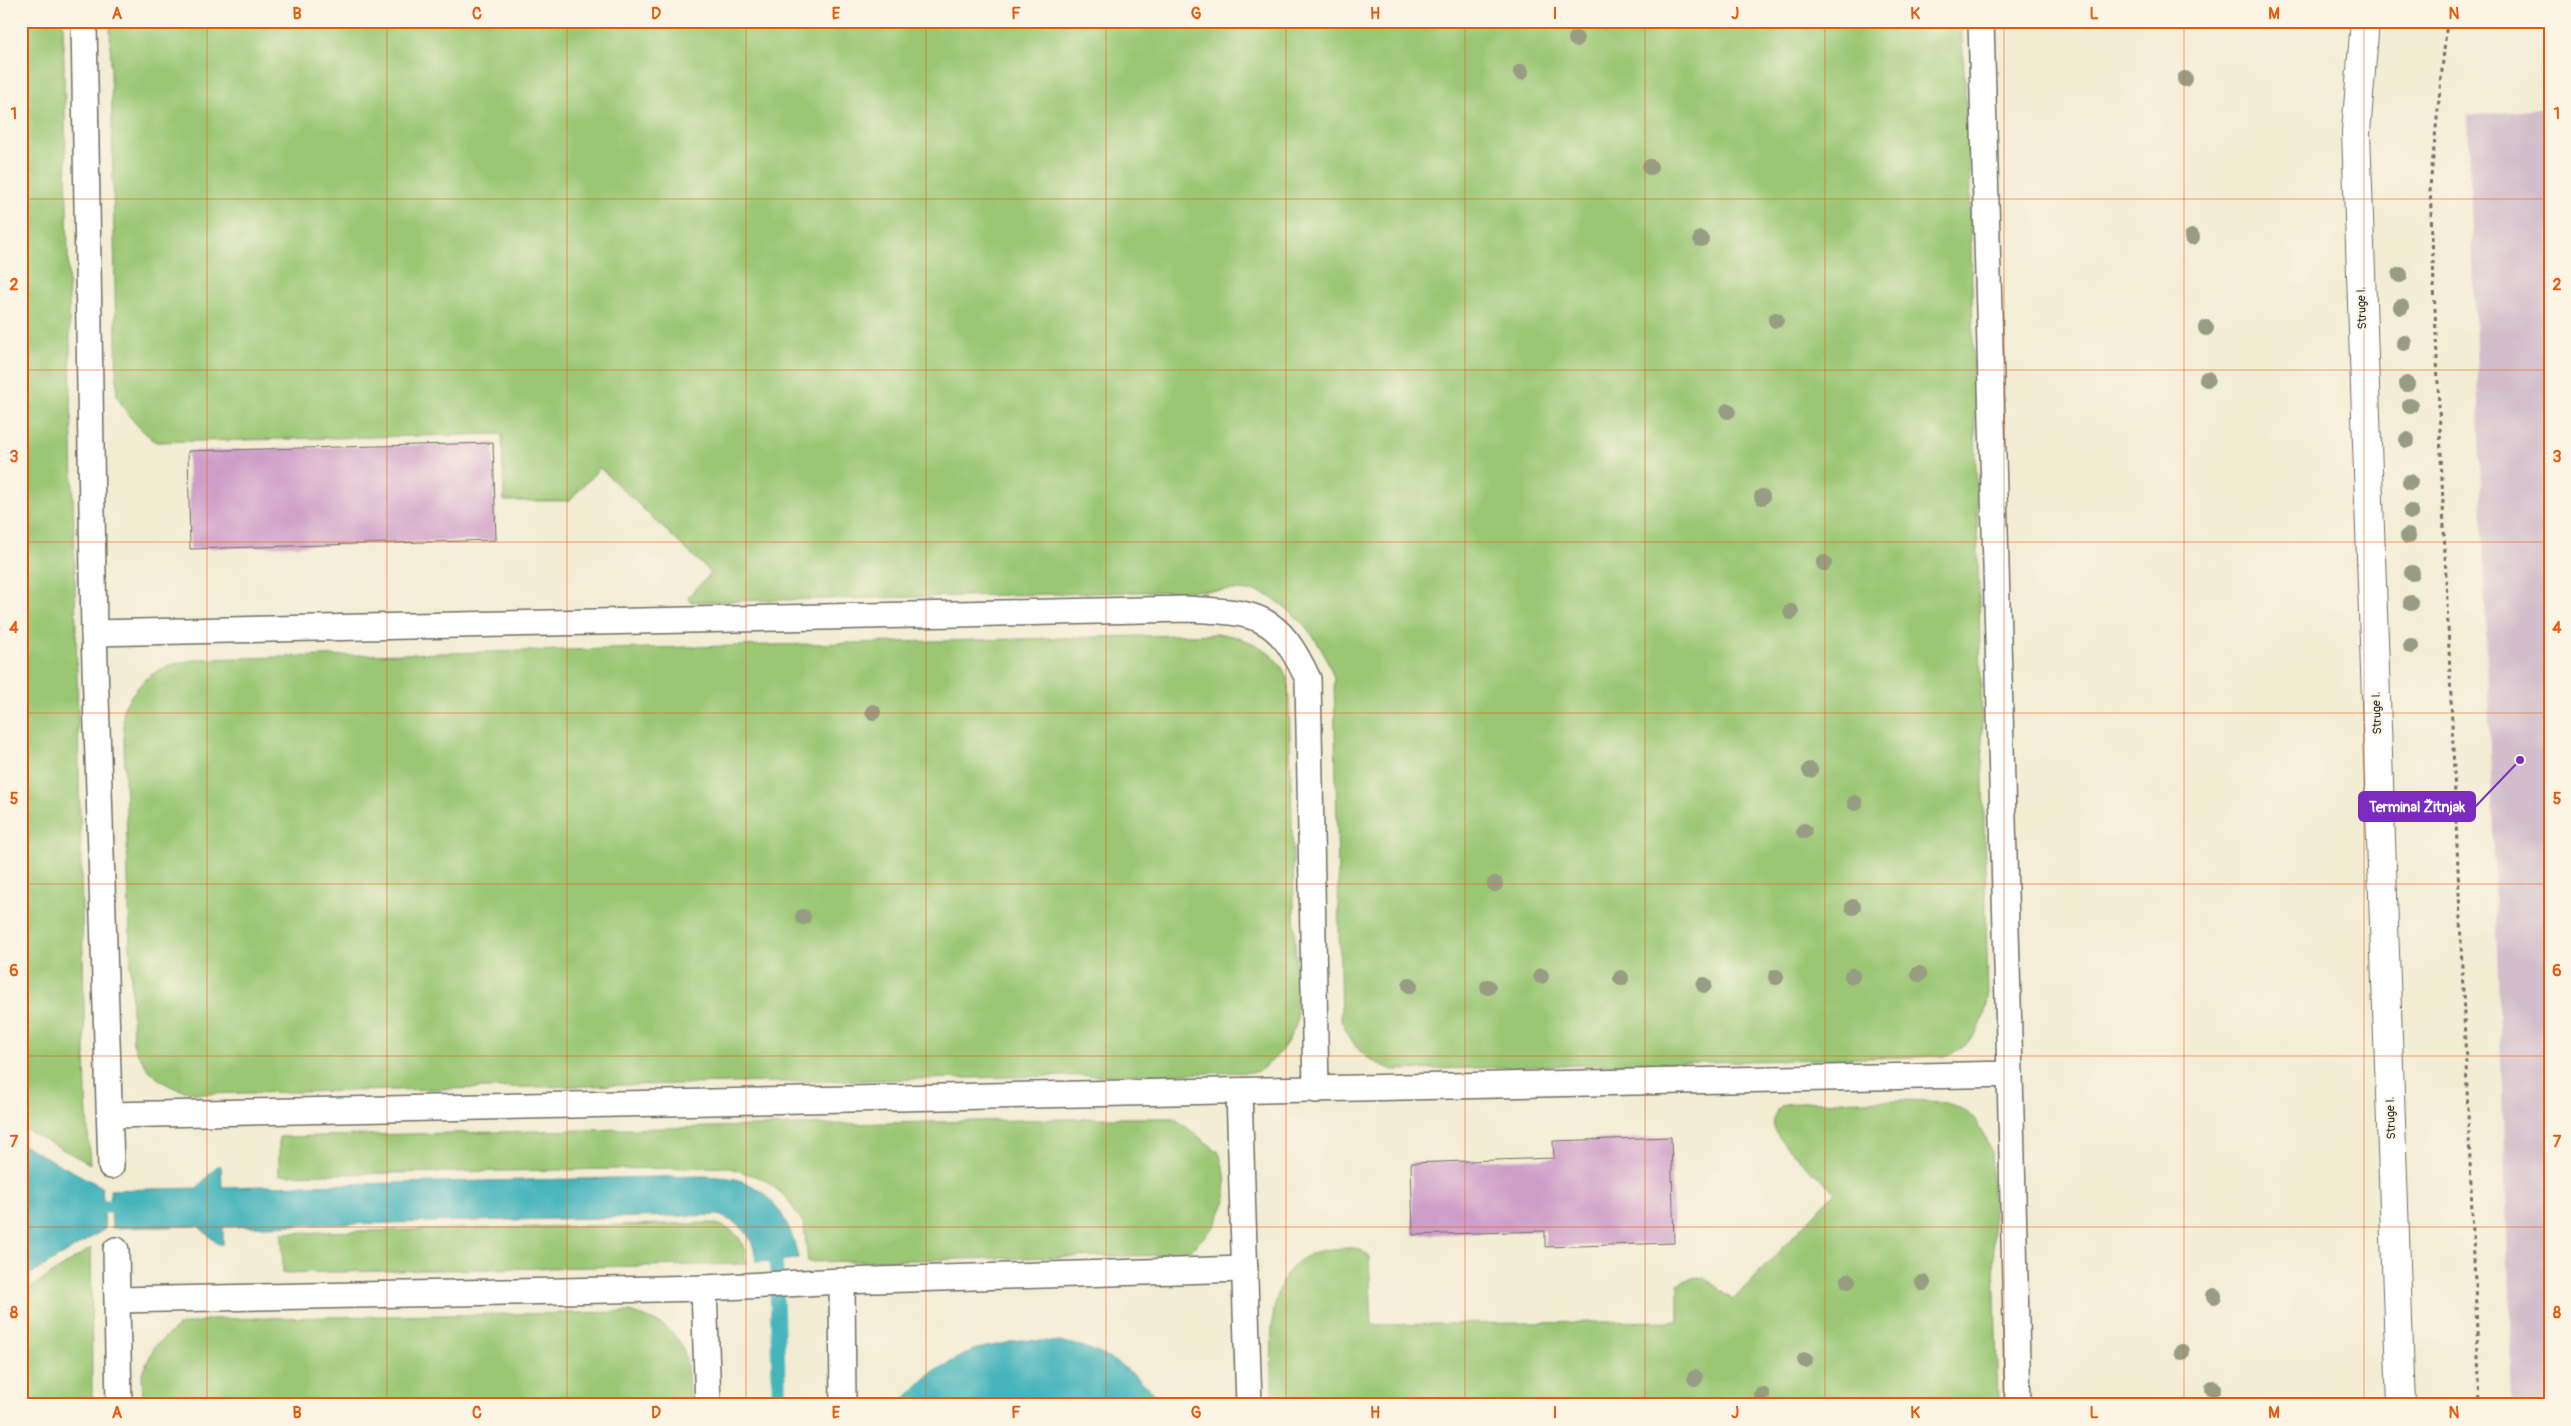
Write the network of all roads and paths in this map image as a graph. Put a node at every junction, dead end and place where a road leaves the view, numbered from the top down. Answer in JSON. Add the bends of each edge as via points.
{"nodes":[{"id":1,"x":84,"y":21,"type":"edge"},
{"id":2,"x":1981,"y":21,"type":"edge"},
{"id":3,"x":2365,"y":21,"type":"edge"},
{"id":4,"x":2447,"y":21,"type":"edge"},
{"id":5,"x":94,"y":633,"type":"junction"},
{"id":6,"x":2010,"y":1074,"type":"junction"},
{"id":7,"x":1316,"y":1090,"type":"junction"},
{"id":8,"x":1239,"y":1092,"type":"junction"},
{"id":9,"x":110,"y":1115,"type":"junction"},
{"id":10,"x":111,"y":1166,"type":"dead end"},
{"id":11,"x":116,"y":1250,"type":"dead end"},
{"id":12,"x":1245,"y":1269,"type":"junction"},
{"id":13,"x":842,"y":1281,"type":"junction"},
{"id":14,"x":704,"y":1288,"type":"junction"},
{"id":15,"x":118,"y":1300,"type":"junction"},
{"id":16,"x":119,"y":1405,"type":"edge"},
{"id":17,"x":708,"y":1405,"type":"edge"},
{"id":18,"x":843,"y":1405,"type":"edge"},
{"id":19,"x":1249,"y":1405,"type":"edge"},
{"id":20,"x":2018,"y":1405,"type":"edge"},
{"id":21,"x":2402,"y":1405,"type":"edge"},
{"id":22,"x":2480,"y":1405,"type":"edge"}],
"edges":[{"from":1,"to":5,"type":"lane"},
{"from":2,"to":6,"type":"lane"},
{"from":3,"to":21,"type":"street","name":"Struge I.","via":[[2356,132]]},
{"from":4,"to":22,"type":"path","via":[[2430,187]]},
{"from":5,"to":7,"type":"lane","via":[[1187,609],[1241,612],[1273,626],[1296,652],[1308,680]]},
{"from":5,"to":9,"type":"lane"},
{"from":6,"to":7,"type":"lane"},
{"from":6,"to":20,"type":"lane"},
{"from":7,"to":8,"type":"lane"},
{"from":8,"to":9,"type":"lane"},
{"from":8,"to":12,"type":"lane"},
{"from":9,"to":10,"type":"lane"},
{"from":11,"to":15,"type":"lane"},
{"from":12,"to":13,"type":"lane"},
{"from":12,"to":19,"type":"lane"},
{"from":13,"to":14,"type":"lane"},
{"from":13,"to":18,"type":"lane"},
{"from":14,"to":15,"type":"lane"},
{"from":14,"to":17,"type":"lane"},
{"from":15,"to":16,"type":"lane"}]}
